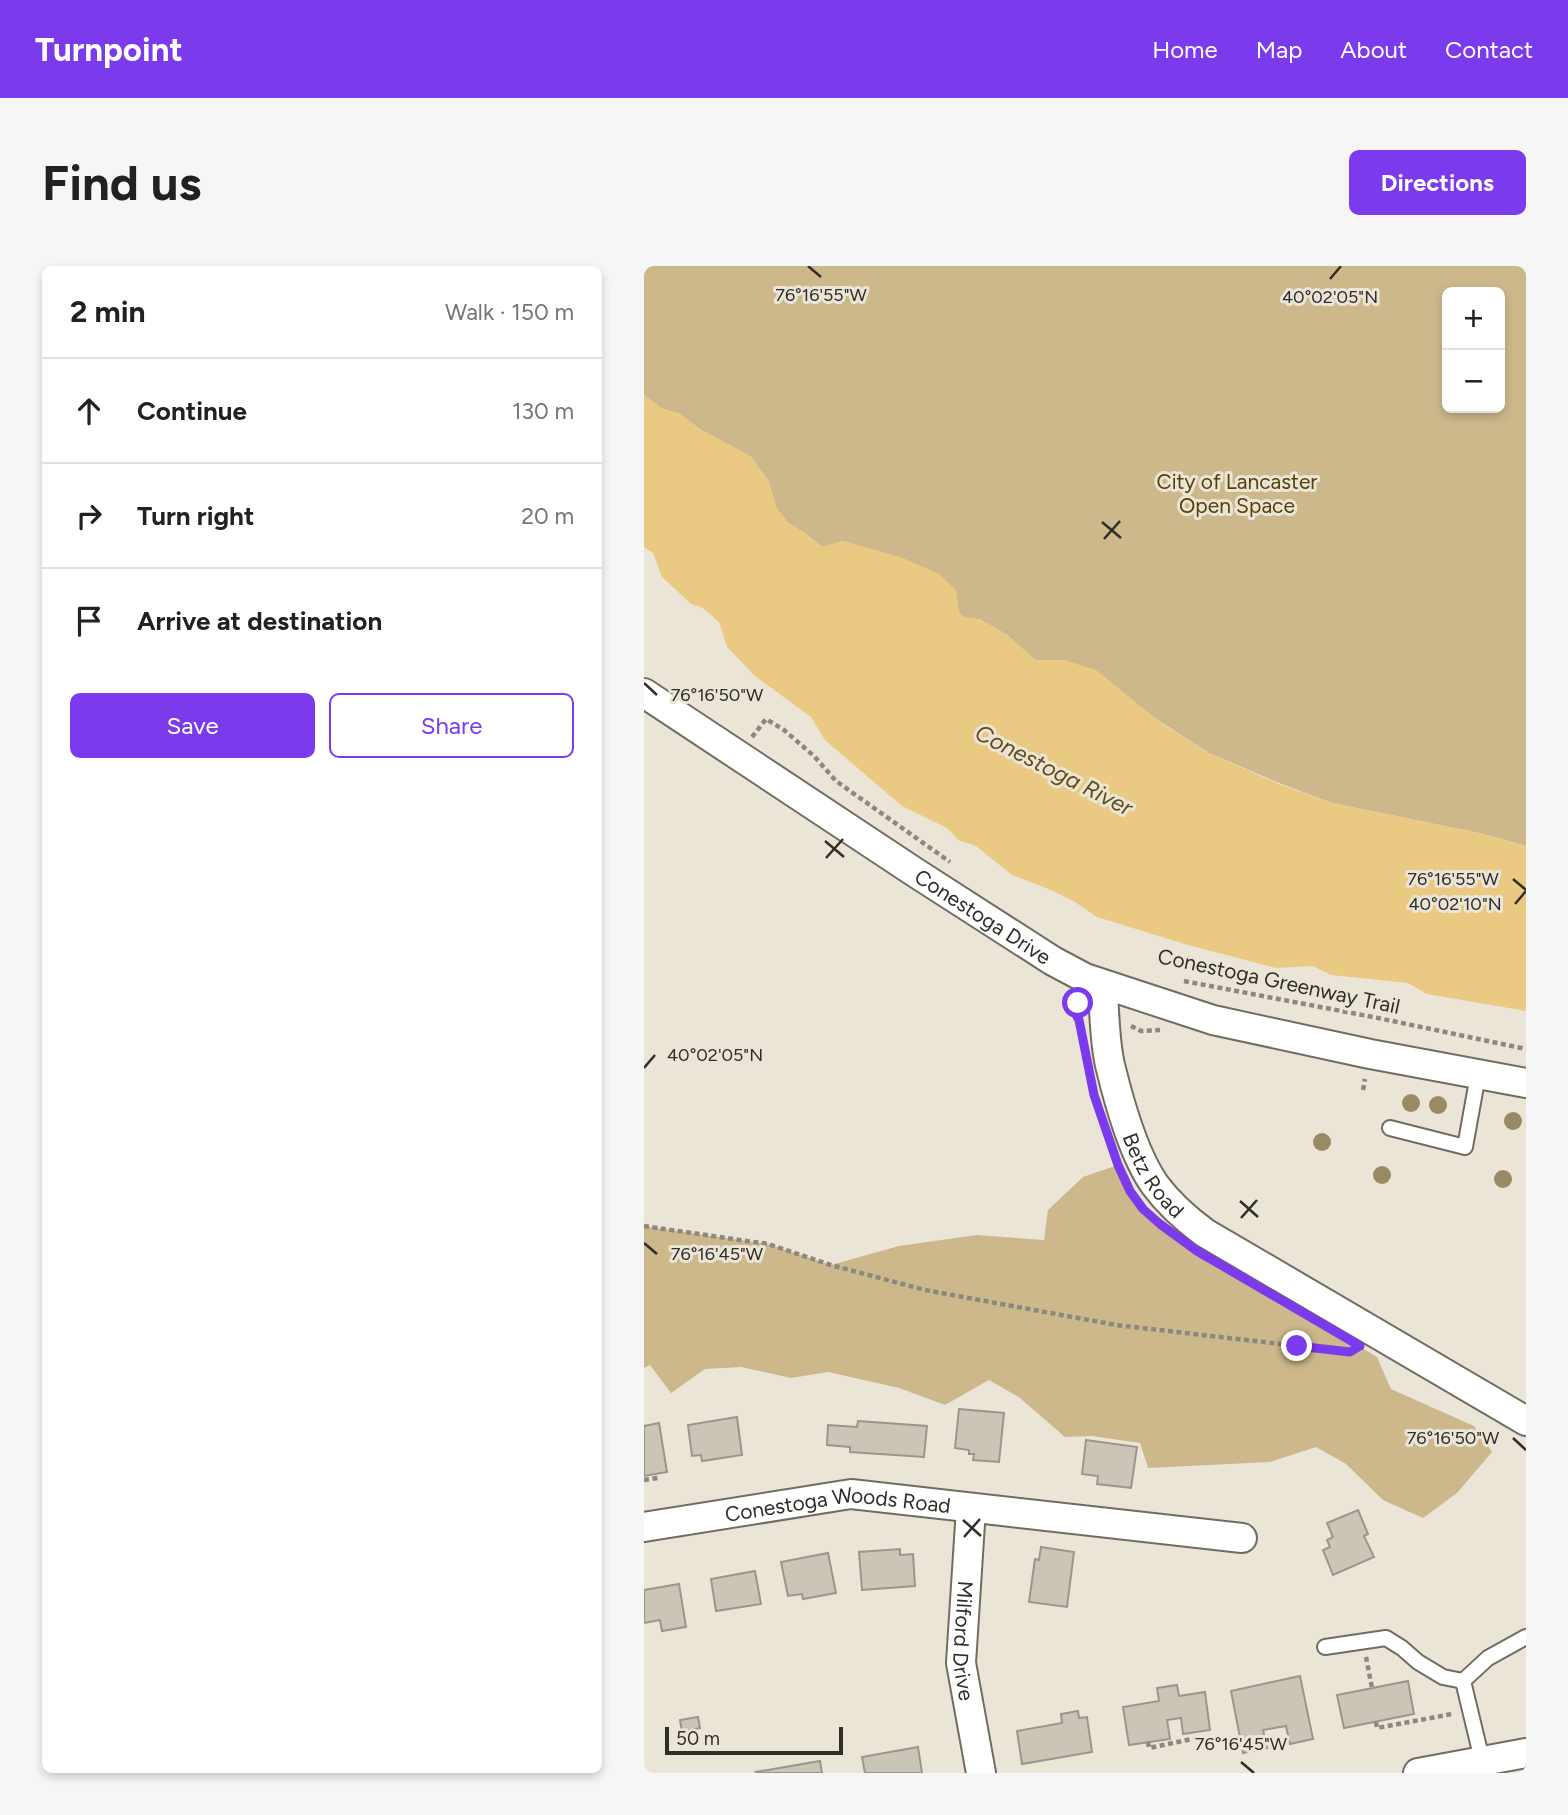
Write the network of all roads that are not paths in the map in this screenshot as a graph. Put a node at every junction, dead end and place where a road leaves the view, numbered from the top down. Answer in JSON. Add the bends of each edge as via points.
{"nodes":[{"id":1,"x":644,"y":693,"type":"edge"},
{"id":2,"x":1102,"y":985,"type":"junction"},
{"id":3,"x":1478,"y":1074,"type":"junction"},
{"id":4,"x":1526,"y":1083,"type":"edge"},
{"id":5,"x":1390,"y":1128,"type":"dead end"},
{"id":6,"x":1526,"y":1421,"type":"edge"},
{"id":7,"x":971,"y":1508,"type":"junction"},
{"id":8,"x":644,"y":1527,"type":"edge"},
{"id":9,"x":1242,"y":1538,"type":"dead end"},
{"id":10,"x":1526,"y":1637,"type":"edge"},
{"id":11,"x":1325,"y":1647,"type":"dead end"},
{"id":12,"x":1463,"y":1681,"type":"junction"},
{"id":13,"x":1526,"y":1753,"type":"edge"},
{"id":14,"x":1484,"y":1767,"type":"edge"},
{"id":15,"x":981,"y":1773,"type":"edge"},
{"id":16,"x":1418,"y":1773,"type":"edge"}],
"edges":[{"from":1,"to":2,"type":"street","name":"Conestoga Drive","via":[[1041,954]]},
{"from":2,"to":3,"type":"street","name":"Conestoga Drive","via":[[1213,1020]]},
{"from":2,"to":6,"type":"street","name":"Betz Road","via":[[1110,1063],[1127,1122],[1154,1184],[1178,1212],[1205,1233]]},
{"from":3,"to":4,"type":"street","name":"Conestoga Drive"},
{"from":3,"to":5,"type":"lane","via":[[1465,1147]]},
{"from":7,"to":8,"type":"street","name":"Conestoga Woods Road","via":[[851,1494]]},
{"from":7,"to":9,"type":"street","name":"Conestoga Woods Road"},
{"from":7,"to":15,"type":"street","name":"Milford Drive","via":[[961,1663]]},
{"from":10,"to":12,"type":"lane","via":[[1488,1658]]},
{"from":11,"to":12,"type":"lane","via":[[1386,1638],[1443,1677]]},
{"from":12,"to":14,"type":"lane"},
{"from":13,"to":14,"type":"street"},
{"from":14,"to":16,"type":"street"}]}
